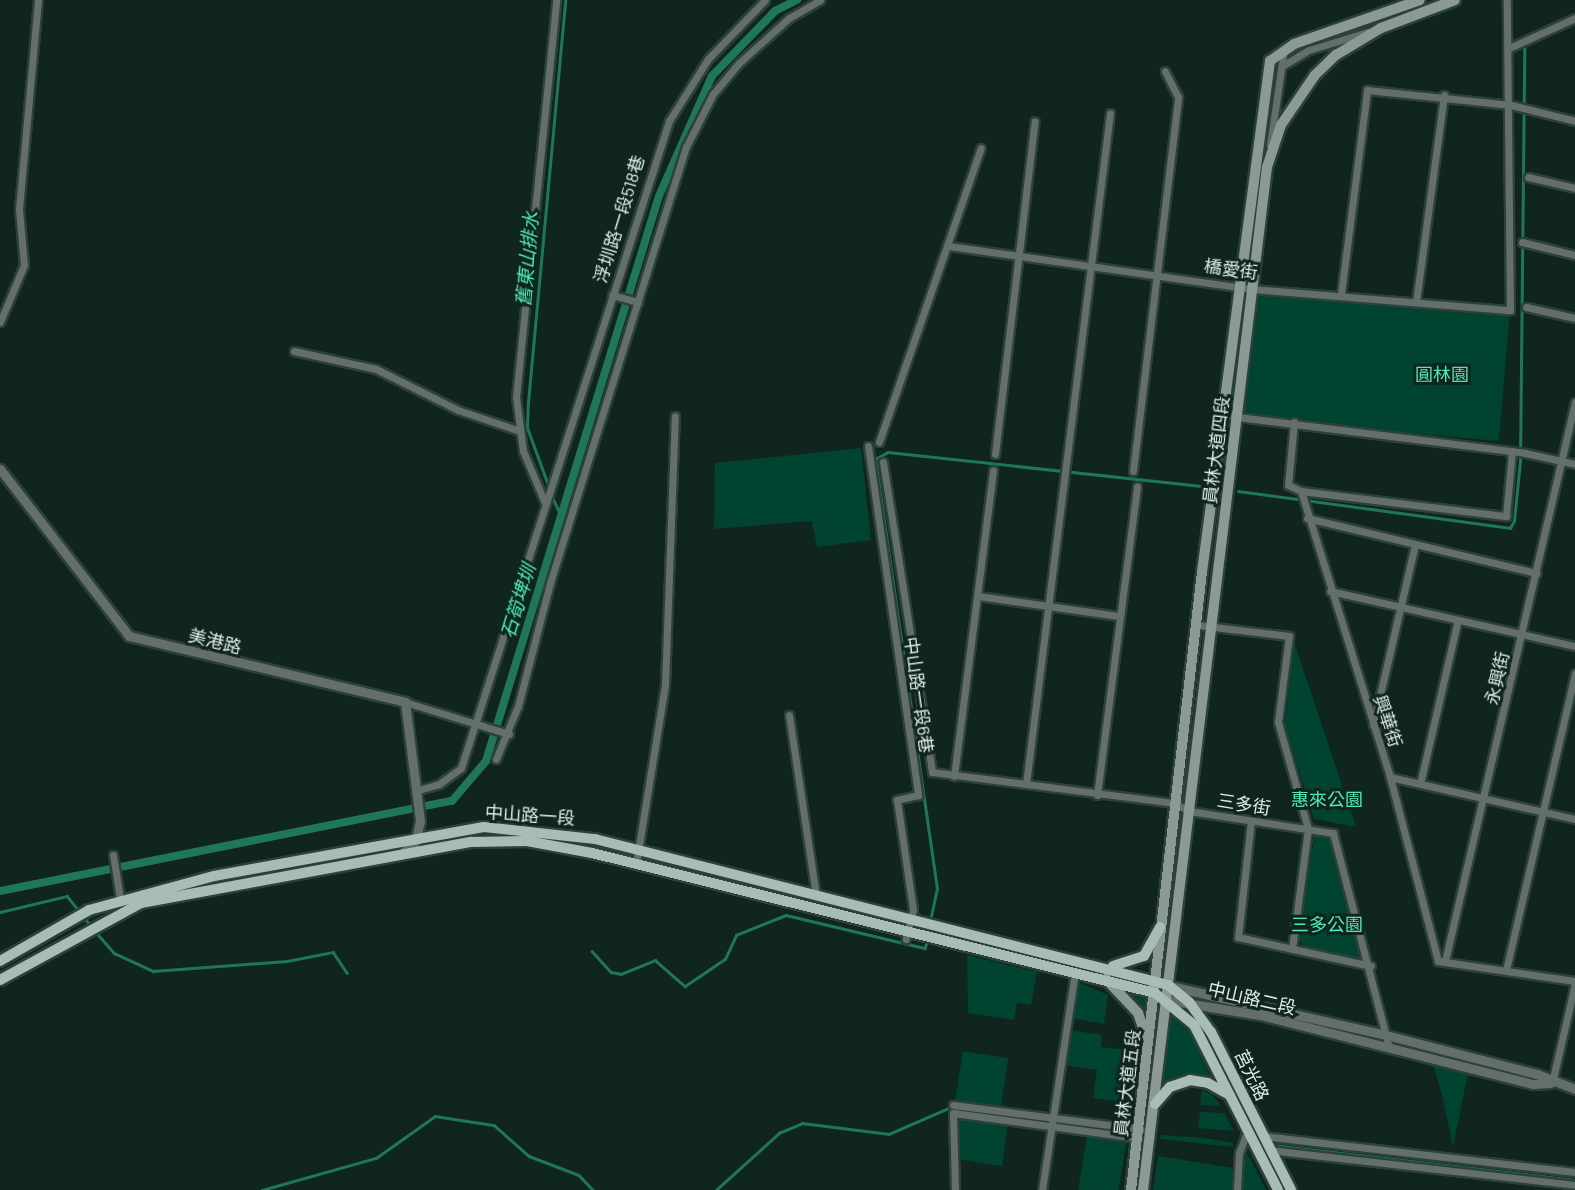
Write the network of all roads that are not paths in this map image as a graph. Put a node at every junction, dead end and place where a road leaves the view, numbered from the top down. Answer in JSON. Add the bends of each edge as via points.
{"nodes":[{"id":1,"x":38,"y":0,"type":"edge"},
{"id":2,"x":556,"y":0,"type":"edge"},
{"id":3,"x":765,"y":0,"type":"edge"},
{"id":4,"x":820,"y":0,"type":"edge"},
{"id":5,"x":1420,"y":0,"type":"edge"},
{"id":6,"x":1455,"y":0,"type":"edge"},
{"id":7,"x":1507,"y":0,"type":"edge"},
{"id":8,"x":1575,"y":19,"type":"edge"},
{"id":9,"x":1381,"y":28,"type":"junction"},
{"id":10,"x":1509,"y":48,"type":"junction"},
{"id":11,"x":1284,"y":49,"type":"junction"},
{"id":12,"x":1282,"y":66,"type":"junction"},
{"id":13,"x":1165,"y":71,"type":"dead end"},
{"id":14,"x":1444,"y":95,"type":"junction"},
{"id":15,"x":1513,"y":106,"type":"junction"},
{"id":16,"x":1110,"y":113,"type":"dead end"},
{"id":17,"x":1035,"y":121,"type":"dead end"},
{"id":18,"x":1575,"y":121,"type":"edge"},
{"id":19,"x":981,"y":148,"type":"dead end"},
{"id":20,"x":1267,"y":167,"type":"junction"},
{"id":21,"x":1528,"y":177,"type":"dead end"},
{"id":22,"x":1575,"y":188,"type":"edge"},
{"id":23,"x":1522,"y":242,"type":"dead end"},
{"id":24,"x":949,"y":246,"type":"junction"},
{"id":25,"x":1575,"y":255,"type":"edge"},
{"id":26,"x":1020,"y":256,"type":"junction"},
{"id":27,"x":1090,"y":267,"type":"junction"},
{"id":28,"x":1160,"y":275,"type":"junction"},
{"id":29,"x":1239,"y":286,"type":"junction"},
{"id":30,"x":1252,"y":289,"type":"junction"},
{"id":31,"x":1341,"y":294,"type":"junction"},
{"id":32,"x":612,"y":295,"type":"junction"},
{"id":33,"x":638,"y":302,"type":"junction"},
{"id":34,"x":1416,"y":302,"type":"junction"},
{"id":35,"x":1526,"y":306,"type":"dead end"},
{"id":36,"x":1575,"y":318,"type":"edge"},
{"id":37,"x":0,"y":321,"type":"edge"},
{"id":38,"x":294,"y":351,"type":"dead end"},
{"id":39,"x":1575,"y":402,"type":"edge"},
{"id":40,"x":1223,"y":415,"type":"junction"},
{"id":41,"x":675,"y":416,"type":"dead end"},
{"id":42,"x":1237,"y":418,"type":"junction"},
{"id":43,"x":1294,"y":422,"type":"junction"},
{"id":44,"x":520,"y":431,"type":"junction"},
{"id":45,"x":879,"y":442,"type":"dead end"},
{"id":46,"x":868,"y":446,"type":"dead end"},
{"id":47,"x":1514,"y":452,"type":"junction"},
{"id":48,"x":995,"y":454,"type":"dead end"},
{"id":49,"x":1562,"y":461,"type":"junction"},
{"id":50,"x":883,"y":462,"type":"dead end"},
{"id":51,"x":1575,"y":464,"type":"edge"},
{"id":52,"x":0,"y":469,"type":"edge"},
{"id":53,"x":993,"y":470,"type":"dead end"},
{"id":54,"x":1133,"y":471,"type":"dead end"},
{"id":55,"x":1137,"y":487,"type":"dead end"},
{"id":56,"x":1301,"y":492,"type":"junction"},
{"id":57,"x":545,"y":504,"type":"junction"},
{"id":58,"x":1307,"y":517,"type":"junction"},
{"id":59,"x":1415,"y":545,"type":"junction"},
{"id":60,"x":1536,"y":573,"type":"junction"},
{"id":61,"x":1330,"y":591,"type":"junction"},
{"id":62,"x":978,"y":596,"type":"junction"},
{"id":63,"x":1049,"y":606,"type":"junction"},
{"id":64,"x":1401,"y":607,"type":"junction"},
{"id":65,"x":1119,"y":616,"type":"junction"},
{"id":66,"x":1458,"y":620,"type":"junction"},
{"id":67,"x":1197,"y":625,"type":"junction"},
{"id":68,"x":1212,"y":628,"type":"junction"},
{"id":69,"x":1523,"y":633,"type":"junction"},
{"id":70,"x":1575,"y":646,"type":"edge"},
{"id":71,"x":1575,"y":673,"type":"edge"},
{"id":72,"x":1380,"y":697,"type":"junction"},
{"id":73,"x":1365,"y":700,"type":"junction"},
{"id":74,"x":405,"y":702,"type":"junction"},
{"id":75,"x":789,"y":715,"type":"dead end"},
{"id":76,"x":478,"y":721,"type":"junction"},
{"id":77,"x":1373,"y":725,"type":"junction"},
{"id":78,"x":509,"y":734,"type":"junction"},
{"id":79,"x":496,"y":759,"type":"dead end"},
{"id":80,"x":954,"y":776,"type":"junction"},
{"id":81,"x":1390,"y":777,"type":"junction"},
{"id":82,"x":1026,"y":784,"type":"junction"},
{"id":83,"x":1420,"y":784,"type":"junction"},
{"id":84,"x":415,"y":795,"type":"junction"},
{"id":85,"x":1097,"y":795,"type":"junction"},
{"id":86,"x":1485,"y":799,"type":"junction"},
{"id":87,"x":1175,"y":803,"type":"junction"},
{"id":88,"x":1189,"y":811,"type":"junction"},
{"id":89,"x":1544,"y":812,"type":"junction"},
{"id":90,"x":1575,"y":819,"type":"edge"},
{"id":91,"x":1251,"y":821,"type":"junction"},
{"id":92,"x":1308,"y":829,"type":"junction"},
{"id":93,"x":415,"y":842,"type":"junction"},
{"id":94,"x":640,"y":851,"type":"junction"},
{"id":95,"x":113,"y":855,"type":"dead end"},
{"id":96,"x":399,"y":856,"type":"junction"},
{"id":97,"x":636,"y":864,"type":"junction"},
{"id":98,"x":817,"y":895,"type":"junction"},
{"id":99,"x":120,"y":898,"type":"junction"},
{"id":100,"x":911,"y":918,"type":"junction"},
{"id":101,"x":1160,"y":927,"type":"junction"},
{"id":102,"x":948,"y":928,"type":"joint"},
{"id":103,"x":907,"y":935,"type":"junction"},
{"id":104,"x":945,"y":941,"type":"joint"},
{"id":105,"x":1292,"y":949,"type":"junction"},
{"id":106,"x":0,"y":961,"type":"edge"},
{"id":107,"x":1442,"y":961,"type":"junction"},
{"id":108,"x":1371,"y":966,"type":"junction"},
{"id":109,"x":1075,"y":970,"type":"junction"},
{"id":110,"x":1506,"y":970,"type":"junction"},
{"id":111,"x":1106,"y":972,"type":"junction"},
{"id":112,"x":0,"y":980,"type":"edge"},
{"id":113,"x":1155,"y":980,"type":"junction"},
{"id":114,"x":1575,"y":982,"type":"edge"},
{"id":115,"x":1168,"y":985,"type":"junction"},
{"id":116,"x":1155,"y":993,"type":"junction"},
{"id":117,"x":1167,"y":1000,"type":"junction"},
{"id":118,"x":1189,"y":1002,"type":"junction"},
{"id":119,"x":1387,"y":1035,"type":"junction"},
{"id":120,"x":1389,"y":1048,"type":"junction"},
{"id":121,"x":1148,"y":1059,"type":"junction"},
{"id":122,"x":1552,"y":1083,"type":"junction"},
{"id":123,"x":1575,"y":1089,"type":"edge"},
{"id":124,"x":1231,"y":1095,"type":"junction"},
{"id":125,"x":1155,"y":1104,"type":"junction"},
{"id":126,"x":1051,"y":1123,"type":"junction"},
{"id":127,"x":1139,"y":1133,"type":"junction"},
{"id":128,"x":1250,"y":1134,"type":"junction"},
{"id":129,"x":1263,"y":1136,"type":"junction"},
{"id":130,"x":1264,"y":1150,"type":"junction"},
{"id":131,"x":1575,"y":1172,"type":"edge"},
{"id":132,"x":1575,"y":1185,"type":"edge"},
{"id":133,"x":955,"y":1190,"type":"edge"},
{"id":134,"x":1042,"y":1190,"type":"edge"},
{"id":135,"x":1131,"y":1190,"type":"edge"},
{"id":136,"x":1143,"y":1190,"type":"edge"},
{"id":137,"x":1237,"y":1190,"type":"edge"},
{"id":138,"x":1278,"y":1190,"type":"edge"},
{"id":139,"x":1291,"y":1190,"type":"edge"}],
"edges":[{"from":1,"to":37,"type":"street","via":[[19,209],[23,265]]},
{"from":2,"to":44,"type":"street","via":[[528,314],[516,397]]},
{"from":3,"to":32,"type":"street","name":"浮圳路一段518巷","via":[[708,59],[668,121]]},
{"from":4,"to":33,"type":"street","via":[[764,37],[713,94],[686,146]]},
{"from":5,"to":11,"type":"main road"},
{"from":6,"to":9,"type":"main road","name":"員林大道四段"},
{"from":7,"to":10,"type":"street"},
{"from":8,"to":10,"type":"street"},
{"from":9,"to":12,"type":"street","via":[[1309,50]]},
{"from":9,"to":20,"type":"main road","name":"員林大道四段","via":[[1336,55],[1315,75],[1282,125]]},
{"from":10,"to":15,"type":"street"},
{"from":11,"to":12,"type":"street"},
{"from":11,"to":29,"type":"main road","name":"員林大道四段","via":[[1270,61]]},
{"from":12,"to":20,"type":"street"},
{"from":13,"to":28,"type":"street","via":[[1178,97]]},
{"from":14,"to":15,"type":"street"},
{"from":14,"to":31,"type":"street","via":[[1367,90]]},
{"from":14,"to":34,"type":"street"},
{"from":15,"to":18,"type":"street"},
{"from":15,"to":34,"type":"street","name":"橋愛街","via":[[1510,310]]},
{"from":16,"to":27,"type":"street"},
{"from":17,"to":26,"type":"street"},
{"from":19,"to":24,"type":"street"},
{"from":20,"to":30,"type":"main road","name":"員林大道四段"},
{"from":21,"to":22,"type":"street"},
{"from":23,"to":25,"type":"street"},
{"from":24,"to":26,"type":"street","name":"橋愛街"},
{"from":24,"to":45,"type":"street"},
{"from":26,"to":27,"type":"street","name":"橋愛街"},
{"from":26,"to":48,"type":"street"},
{"from":27,"to":28,"type":"street","name":"橋愛街"},
{"from":27,"to":63,"type":"street"},
{"from":28,"to":29,"type":"street","name":"橋愛街"},
{"from":28,"to":54,"type":"street"},
{"from":29,"to":30,"type":"street","name":"橋愛街"},
{"from":29,"to":40,"type":"main road","name":"員林大道四段"},
{"from":30,"to":31,"type":"street","name":"橋愛街"},
{"from":30,"to":42,"type":"main road","name":"員林大道四段"},
{"from":31,"to":34,"type":"street","name":"橋愛街"},
{"from":32,"to":33,"type":"street"},
{"from":32,"to":57,"type":"street","name":"浮圳路一段518巷"},
{"from":33,"to":78,"type":"street","via":[[550,583]]},
{"from":35,"to":36,"type":"street"},
{"from":38,"to":44,"type":"street","via":[[376,369],[470,415]]},
{"from":39,"to":49,"type":"street","name":"永興街"},
{"from":40,"to":42,"type":"street"},
{"from":40,"to":67,"type":"main road","name":"員林大道四段"},
{"from":41,"to":94,"type":"street","via":[[665,685]]},
{"from":42,"to":43,"type":"street"},
{"from":42,"to":68,"type":"main road","name":"員林大道四段"},
{"from":43,"to":47,"type":"street"},
{"from":43,"to":56,"type":"street","name":"興華街","via":[[1288,485]]},
{"from":44,"to":57,"type":"street","via":[[523,452]]},
{"from":46,"to":100,"type":"street","name":"中山路一段6巷","via":[[918,795],[897,800]]},
{"from":47,"to":49,"type":"street"},
{"from":47,"to":56,"type":"street","via":[[1506,516]]},
{"from":49,"to":51,"type":"street"},
{"from":49,"to":60,"type":"street","name":"永興街"},
{"from":50,"to":80,"type":"street","name":"三多街","via":[[932,772]]},
{"from":52,"to":74,"type":"street","name":"美港路","via":[[129,636]]},
{"from":53,"to":62,"type":"street"},
{"from":55,"to":65,"type":"street"},
{"from":56,"to":58,"type":"street","name":"興華街"},
{"from":57,"to":76,"type":"street","name":"浮圳路一段518巷"},
{"from":58,"to":59,"type":"street"},
{"from":58,"to":61,"type":"street","name":"興華街"},
{"from":59,"to":60,"type":"street"},
{"from":59,"to":64,"type":"street"},
{"from":60,"to":69,"type":"street","name":"永興街"},
{"from":61,"to":64,"type":"street"},
{"from":61,"to":73,"type":"street","name":"興華街"},
{"from":62,"to":63,"type":"street"},
{"from":62,"to":80,"type":"street"},
{"from":63,"to":65,"type":"street"},
{"from":63,"to":82,"type":"street"},
{"from":64,"to":66,"type":"street"},
{"from":64,"to":72,"type":"street"},
{"from":65,"to":85,"type":"street"},
{"from":66,"to":69,"type":"street"},
{"from":66,"to":83,"type":"street"},
{"from":67,"to":68,"type":"street"},
{"from":67,"to":87,"type":"main road","name":"員林大道四段"},
{"from":68,"to":88,"type":"main road","name":"員林大道四段"},
{"from":68,"to":92,"type":"street","via":[[1289,636],[1278,722]]},
{"from":69,"to":70,"type":"street"},
{"from":69,"to":86,"type":"street","name":"永興街"},
{"from":71,"to":89,"type":"street"},
{"from":72,"to":73,"type":"street"},
{"from":72,"to":77,"type":"street"},
{"from":73,"to":77,"type":"street","name":"興華街"},
{"from":74,"to":76,"type":"street"},
{"from":74,"to":84,"type":"street"},
{"from":75,"to":98,"type":"street"},
{"from":76,"to":78,"type":"street"},
{"from":76,"to":84,"type":"street","name":"浮圳路一段518巷","via":[[461,768]]},
{"from":77,"to":81,"type":"street","name":"興華街"},
{"from":78,"to":79,"type":"street"},
{"from":80,"to":82,"type":"street","name":"三多街"},
{"from":81,"to":83,"type":"street"},
{"from":81,"to":107,"type":"street","name":"興華街"},
{"from":82,"to":85,"type":"street","name":"三多街"},
{"from":83,"to":86,"type":"street"},
{"from":84,"to":93,"type":"street","via":[[419,815]]},
{"from":85,"to":87,"type":"street","name":"三多街"},
{"from":86,"to":89,"type":"street"},
{"from":86,"to":107,"type":"street","name":"永興街"},
{"from":87,"to":88,"type":"street","name":"三多街"},
{"from":87,"to":101,"type":"main road","name":"員林大道四段"},
{"from":88,"to":91,"type":"street","name":"三多街"},
{"from":88,"to":115,"type":"main road","name":"員林大道四段"},
{"from":89,"to":90,"type":"street"},
{"from":89,"to":110,"type":"street"},
{"from":91,"to":92,"type":"street","name":"三多街"},
{"from":91,"to":105,"type":"street","via":[[1238,937]]},
{"from":92,"to":105,"type":"street"},
{"from":92,"to":108,"type":"street","name":"三多街","via":[[1332,833]]},
{"from":93,"to":94,"type":"main road","name":"中山路一段","via":[[484,827],[551,831]]},
{"from":93,"to":96,"type":"street"},
{"from":93,"to":99,"type":"main road","name":"中山路一段","via":[[214,876]]},
{"from":94,"to":97,"type":"street"},
{"from":94,"to":98,"type":"main road","name":"中山路一段"},
{"from":95,"to":99,"type":"street"},
{"from":96,"to":97,"type":"main road","name":"中山路一段","via":[[471,842],[527,841]]},
{"from":96,"to":112,"type":"main road","name":"中山路一段","via":[[141,902]]},
{"from":97,"to":103,"type":"main road","name":"中山路一段"},
{"from":98,"to":100,"type":"main road","name":"中山路一段"},
{"from":99,"to":106,"type":"main road","name":"中山路一段","via":[[89,910]]},
{"from":100,"to":102,"type":"main road","name":"中山路一段"},
{"from":100,"to":103,"type":"street","name":"中山路一段6巷"},
{"from":101,"to":111,"type":"main road","via":[[1144,956]]},
{"from":101,"to":113,"type":"main road","name":"員林大道四段"},
{"from":102,"to":111,"type":"main road","name":"中山路二段"},
{"from":103,"to":104,"type":"main road","name":"中山路一段"},
{"from":104,"to":109,"type":"main road","name":"中山路二段"},
{"from":105,"to":108,"type":"street"},
{"from":107,"to":110,"type":"street"},
{"from":108,"to":119,"type":"street","name":"三多街"},
{"from":109,"to":111,"type":"main road","name":"中山路二段"},
{"from":109,"to":126,"type":"street"},
{"from":110,"to":114,"type":"street"},
{"from":111,"to":113,"type":"main road","name":"中山路二段"},
{"from":111,"to":116,"type":"main road","name":"中山路二段"},
{"from":111,"to":121,"type":"main road","via":[[1138,1013]]},
{"from":113,"to":115,"type":"main road","name":"中山路二段"},
{"from":113,"to":116,"type":"main road","name":"員林大道五段"},
{"from":114,"to":122,"type":"street"},
{"from":115,"to":117,"type":"main road","name":"員林大道四段"},
{"from":115,"to":118,"type":"main road","name":"莒光路"},
{"from":115,"to":119,"type":"street","name":"中山路二段"},
{"from":116,"to":117,"type":"main road","name":"中山路二段"},
{"from":116,"to":121,"type":"main road","name":"員林大道五段"},
{"from":117,"to":118,"type":"street","name":"中山路二段"},
{"from":117,"to":124,"type":"main road","name":"莒光路","via":[[1194,1025]]},
{"from":117,"to":125,"type":"main road","name":"員林大道五段"},
{"from":118,"to":120,"type":"street","name":"中山路二段"},
{"from":118,"to":129,"type":"main road","name":"莒光路","via":[[1211,1032]]},
{"from":119,"to":120,"type":"street","name":"三多街"},
{"from":119,"to":122,"type":"street","name":"中山路二段","via":[[1537,1074]]},
{"from":120,"to":122,"type":"street","name":"中山路二段","via":[[1533,1084]]},
{"from":121,"to":127,"type":"main road","name":"員林大道五段"},
{"from":122,"to":123,"type":"street","name":"中山路二段"},
{"from":124,"to":125,"type":"main road","via":[[1217,1086],[1190,1080],[1170,1087]]},
{"from":124,"to":128,"type":"main road","name":"莒光路"},
{"from":125,"to":136,"type":"main road","name":"員林大道五段"},
{"from":126,"to":127,"type":"street"},
{"from":126,"to":133,"type":"street","via":[[953,1109]]},
{"from":126,"to":134,"type":"street"},
{"from":127,"to":135,"type":"main road","name":"員林大道五段"},
{"from":128,"to":129,"type":"street"},
{"from":128,"to":130,"type":"main road","name":"莒光路"},
{"from":128,"to":137,"type":"street","via":[[1239,1153]]},
{"from":129,"to":130,"type":"main road","name":"莒光路"},
{"from":129,"to":131,"type":"street"},
{"from":130,"to":132,"type":"street"},
{"from":130,"to":138,"type":"main road","name":"莒光路"},
{"from":130,"to":139,"type":"main road","name":"莒光路"}]}
